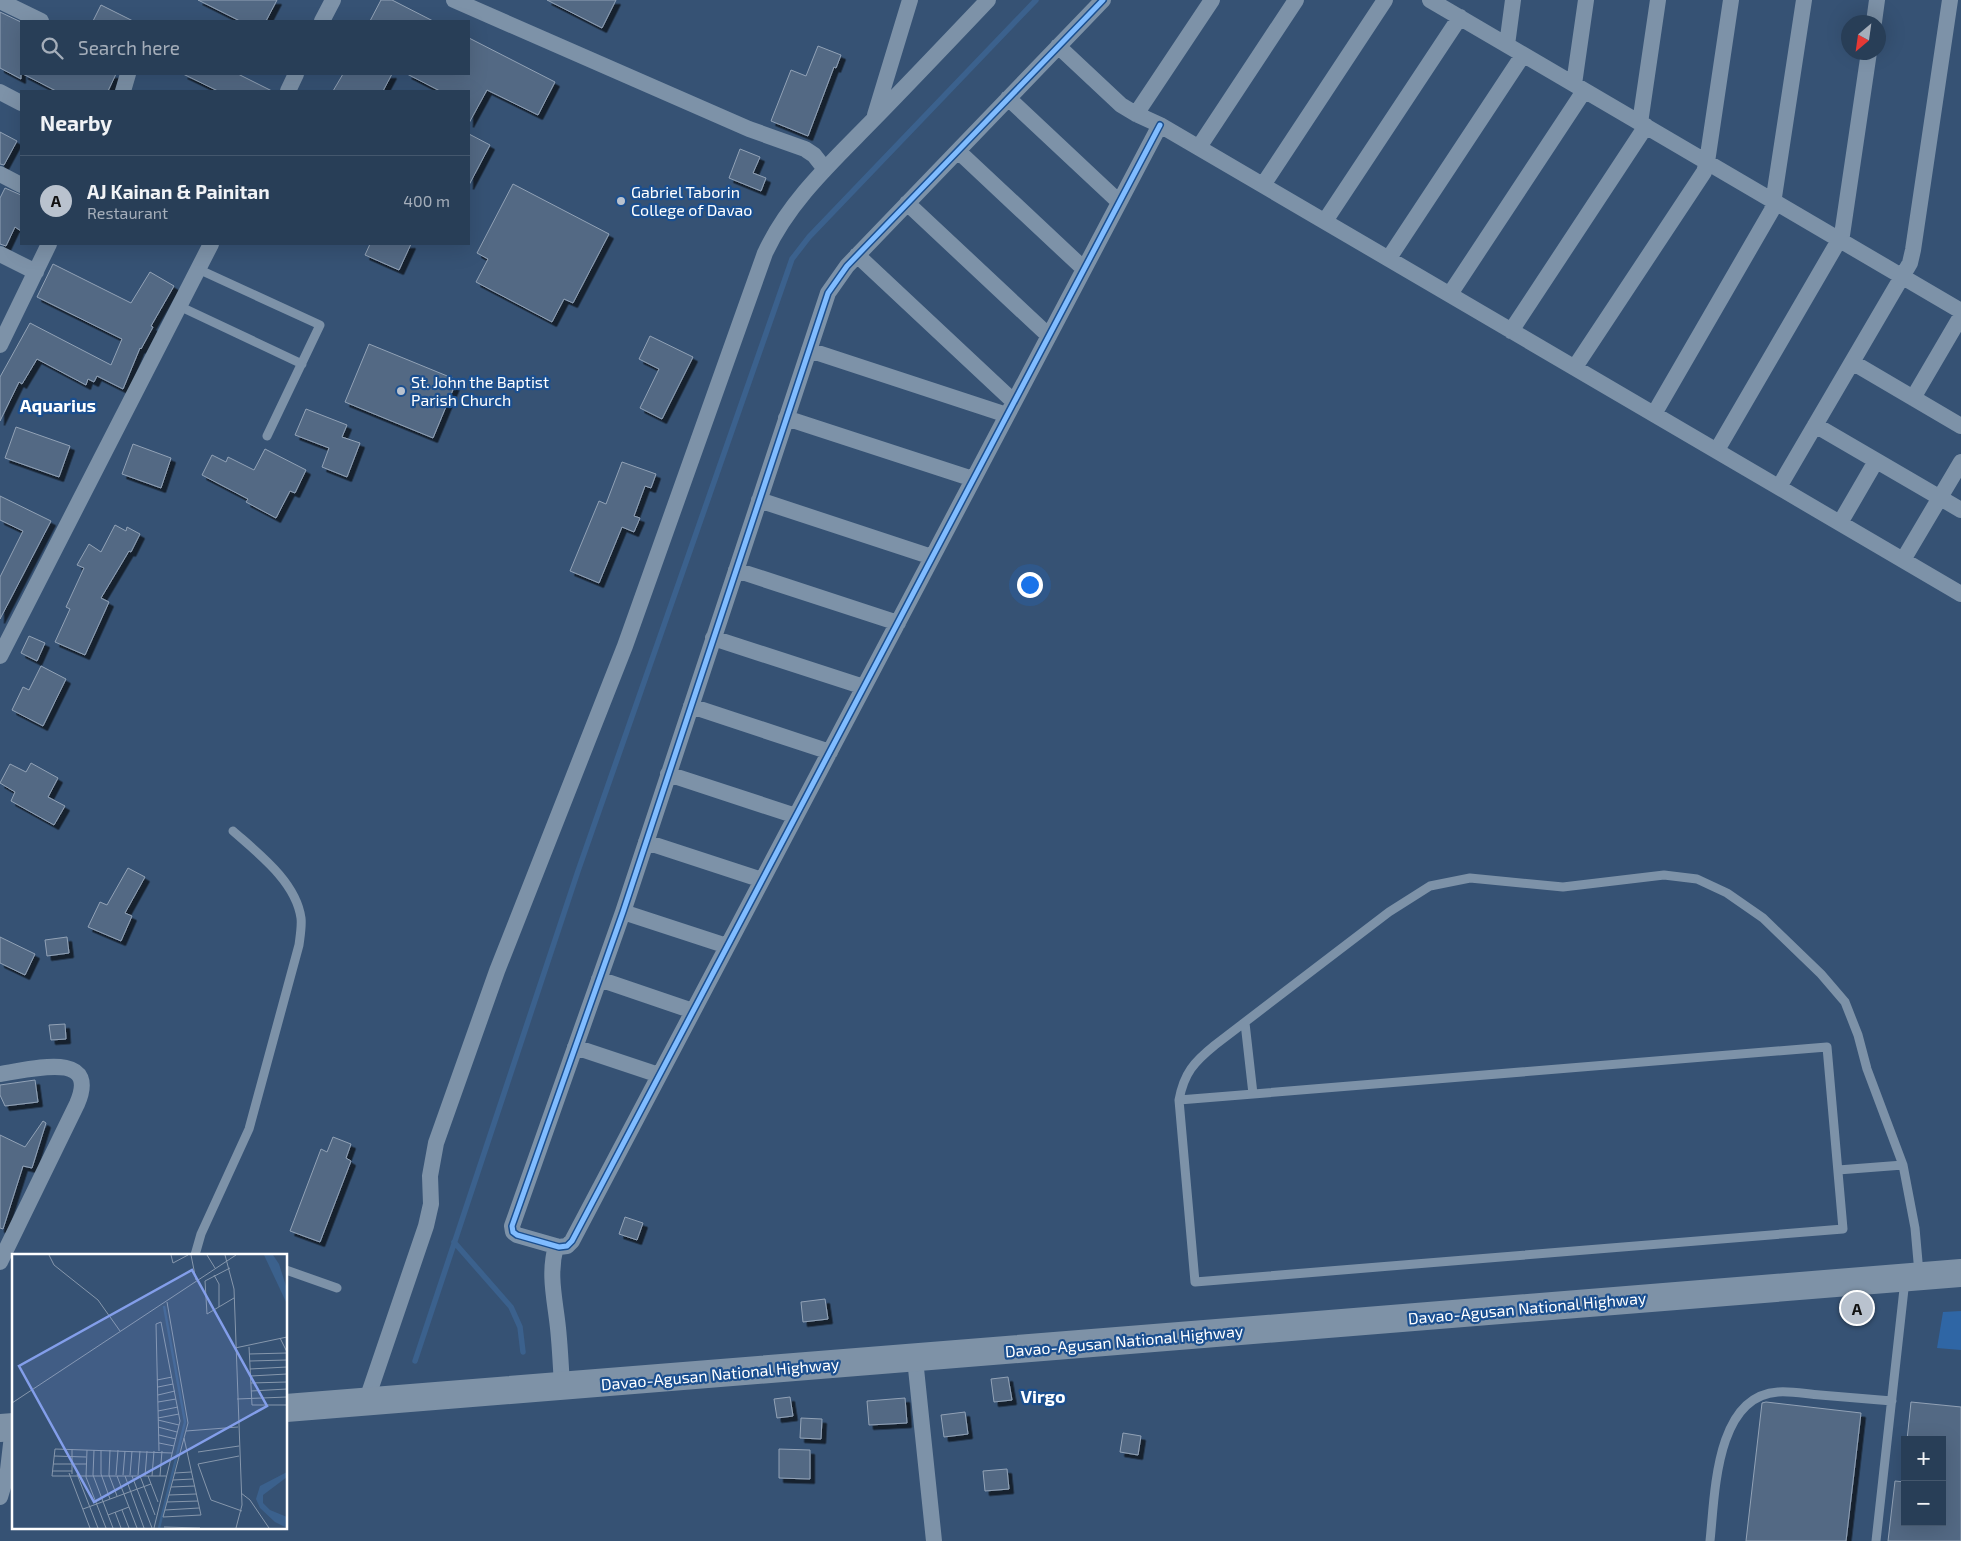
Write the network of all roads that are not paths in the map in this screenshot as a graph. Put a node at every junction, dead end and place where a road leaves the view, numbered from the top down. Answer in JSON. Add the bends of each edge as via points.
{"nodes":[{"id":1,"x":333,"y":0,"type":"edge"},
{"id":2,"x":454,"y":0,"type":"edge"},
{"id":3,"x":910,"y":0,"type":"edge"},
{"id":4,"x":988,"y":0,"type":"edge"},
{"id":5,"x":1103,"y":0,"type":"edge"},
{"id":6,"x":1212,"y":0,"type":"edge"},
{"id":7,"x":1296,"y":0,"type":"edge"},
{"id":8,"x":1385,"y":0,"type":"edge"},
{"id":9,"x":1513,"y":0,"type":"edge"},
{"id":10,"x":1586,"y":0,"type":"edge"},
{"id":11,"x":1658,"y":0,"type":"edge"},
{"id":12,"x":1731,"y":0,"type":"edge"},
{"id":13,"x":1804,"y":0,"type":"edge"},
{"id":14,"x":1877,"y":0,"type":"edge"},
{"id":15,"x":1950,"y":0,"type":"edge"},
{"id":16,"x":0,"y":1,"type":"edge"},
{"id":17,"x":1437,"y":2,"type":"edge"},
{"id":18,"x":1875,"y":15,"type":"edge"},
{"id":19,"x":1460,"y":18,"type":"junction"},
{"id":20,"x":38,"y":20,"type":"edge"},
{"id":21,"x":323,"y":20,"type":"edge"},
{"id":22,"x":1507,"y":45,"type":"junction"},
{"id":23,"x":1058,"y":46,"type":"junction"},
{"id":24,"x":1523,"y":55,"type":"junction"},
{"id":25,"x":1868,"y":60,"type":"edge"},
{"id":26,"x":128,"y":75,"type":"edge"},
{"id":27,"x":296,"y":75,"type":"edge"},
{"id":28,"x":1579,"y":88,"type":"junction"},
{"id":29,"x":123,"y":90,"type":"edge"},
{"id":30,"x":288,"y":90,"type":"edge"},
{"id":31,"x":0,"y":92,"type":"edge"},
{"id":32,"x":1008,"y":98,"type":"junction"},
{"id":33,"x":20,"y":102,"type":"edge"},
{"id":34,"x":1136,"y":114,"type":"junction"},
{"id":35,"x":873,"y":120,"type":"junction"},
{"id":36,"x":1160,"y":125,"type":"junction"},
{"id":37,"x":1643,"y":125,"type":"junction"},
{"id":38,"x":1199,"y":147,"type":"junction"},
{"id":39,"x":958,"y":151,"type":"junction"},
{"id":40,"x":1707,"y":162,"type":"junction"},
{"id":41,"x":825,"y":169,"type":"junction"},
{"id":42,"x":0,"y":174,"type":"edge"},
{"id":43,"x":20,"y":184,"type":"edge"},
{"id":44,"x":1263,"y":185,"type":"junction"},
{"id":45,"x":1120,"y":202,"type":"junction"},
{"id":46,"x":1774,"y":202,"type":"junction"},
{"id":47,"x":907,"y":203,"type":"junction"},
{"id":48,"x":1325,"y":221,"type":"junction"},
{"id":49,"x":1840,"y":240,"type":"junction"},
{"id":50,"x":49,"y":245,"type":"edge"},
{"id":51,"x":210,"y":245,"type":"edge"},
{"id":52,"x":0,"y":254,"type":"edge"},
{"id":53,"x":857,"y":255,"type":"junction"},
{"id":54,"x":1389,"y":258,"type":"junction"},
{"id":55,"x":198,"y":269,"type":"junction"},
{"id":56,"x":1084,"y":269,"type":"junction"},
{"id":57,"x":36,"y":272,"type":"junction"},
{"id":58,"x":1902,"y":277,"type":"junction"},
{"id":59,"x":1450,"y":294,"type":"junction"},
{"id":60,"x":179,"y":306,"type":"junction"},
{"id":61,"x":1961,"y":311,"type":"edge"},
{"id":62,"x":1961,"y":316,"type":"edge"},
{"id":63,"x":1511,"y":330,"type":"junction"},
{"id":64,"x":1048,"y":336,"type":"junction"},
{"id":65,"x":2,"y":338,"type":"edge"},
{"id":66,"x":809,"y":350,"type":"junction"},
{"id":67,"x":1852,"y":362,"type":"junction"},
{"id":68,"x":302,"y":364,"type":"junction"},
{"id":69,"x":1575,"y":368,"type":"junction"},
{"id":70,"x":1913,"y":398,"type":"junction"},
{"id":71,"x":1011,"y":409,"type":"junction"},
{"id":72,"x":1654,"y":414,"type":"junction"},
{"id":73,"x":786,"y":418,"type":"junction"},
{"id":74,"x":1815,"y":425,"type":"junction"},
{"id":75,"x":1961,"y":426,"type":"edge"},
{"id":76,"x":267,"y":436,"type":"dead end"},
{"id":77,"x":1717,"y":450,"type":"junction"},
{"id":78,"x":1876,"y":461,"type":"junction"},
{"id":79,"x":1961,"y":462,"type":"edge"},
{"id":80,"x":973,"y":479,"type":"junction"},
{"id":81,"x":1779,"y":487,"type":"junction"},
{"id":82,"x":1940,"y":498,"type":"junction"},
{"id":83,"x":759,"y":500,"type":"junction"},
{"id":84,"x":1961,"y":510,"type":"edge"},
{"id":85,"x":1840,"y":523,"type":"junction"},
{"id":86,"x":932,"y":557,"type":"junction"},
{"id":87,"x":1904,"y":560,"type":"junction"},
{"id":88,"x":736,"y":570,"type":"junction"},
{"id":89,"x":1961,"y":594,"type":"edge"},
{"id":90,"x":898,"y":623,"type":"junction"},
{"id":91,"x":713,"y":638,"type":"junction"},
{"id":92,"x":1,"y":654,"type":"edge"},
{"id":93,"x":864,"y":687,"type":"junction"},
{"id":94,"x":691,"y":706,"type":"junction"},
{"id":95,"x":830,"y":752,"type":"junction"},
{"id":96,"x":668,"y":774,"type":"junction"},
{"id":97,"x":796,"y":816,"type":"junction"},
{"id":98,"x":233,"y":831,"type":"dead end"},
{"id":99,"x":646,"y":842,"type":"junction"},
{"id":100,"x":762,"y":880,"type":"junction"},
{"id":101,"x":623,"y":912,"type":"junction"},
{"id":102,"x":727,"y":946,"type":"junction"},
{"id":103,"x":599,"y":979,"type":"junction"},
{"id":104,"x":693,"y":1011,"type":"junction"},
{"id":105,"x":1245,"y":1023,"type":"junction"},
{"id":106,"x":575,"y":1047,"type":"junction"},
{"id":107,"x":0,"y":1074,"type":"edge"},
{"id":108,"x":659,"y":1075,"type":"junction"},
{"id":109,"x":1253,"y":1094,"type":"junction"},
{"id":110,"x":1179,"y":1100,"type":"junction"},
{"id":111,"x":1903,"y":1165,"type":"junction"},
{"id":112,"x":1838,"y":1170,"type":"junction"},
{"id":113,"x":556,"y":1246,"type":"junction"},
{"id":114,"x":195,"y":1254,"type":"edge"},
{"id":115,"x":0,"y":1262,"type":"edge"},
{"id":116,"x":288,"y":1271,"type":"edge"},
{"id":117,"x":1961,"y":1273,"type":"edge"},
{"id":118,"x":1913,"y":1277,"type":"junction"},
{"id":119,"x":337,"y":1288,"type":"dead end"},
{"id":120,"x":915,"y":1358,"type":"junction"},
{"id":121,"x":562,"y":1387,"type":"junction"},
{"id":122,"x":1892,"y":1401,"type":"junction"},
{"id":123,"x":366,"y":1402,"type":"junction"},
{"id":124,"x":288,"y":1408,"type":"edge"},
{"id":125,"x":9,"y":1428,"type":"edge"},
{"id":126,"x":0,"y":1497,"type":"edge"},
{"id":127,"x":934,"y":1541,"type":"edge"},
{"id":128,"x":1710,"y":1541,"type":"edge"},
{"id":129,"x":1876,"y":1541,"type":"edge"}],
"edges":[{"from":1,"to":21,"type":"street"},
{"from":2,"to":41,"type":"street","via":[[749,129],[805,149]]},
{"from":3,"to":35,"type":"street"},
{"from":4,"to":35,"type":"street"},
{"from":5,"to":23,"type":"street"},
{"from":6,"to":34,"type":"street"},
{"from":7,"to":38,"type":"street"},
{"from":8,"to":44,"type":"street"},
{"from":9,"to":22,"type":"street"},
{"from":10,"to":28,"type":"street"},
{"from":11,"to":37,"type":"street"},
{"from":12,"to":40,"type":"street"},
{"from":13,"to":46,"type":"street"},
{"from":14,"to":18,"type":"street"},
{"from":15,"to":58,"type":"street","via":[[1913,250]]},
{"from":16,"to":20,"type":"street"},
{"from":17,"to":19,"type":"street"},
{"from":19,"to":22,"type":"street"},
{"from":19,"to":48,"type":"street"},
{"from":22,"to":24,"type":"street"},
{"from":23,"to":32,"type":"street"},
{"from":23,"to":34,"type":"street","via":[[1116,100]]},
{"from":24,"to":28,"type":"street"},
{"from":24,"to":54,"type":"street"},
{"from":25,"to":49,"type":"street"},
{"from":26,"to":29,"type":"street"},
{"from":27,"to":30,"type":"street"},
{"from":28,"to":37,"type":"street"},
{"from":28,"to":59,"type":"street"},
{"from":31,"to":33,"type":"street"},
{"from":32,"to":39,"type":"street"},
{"from":32,"to":45,"type":"street"},
{"from":34,"to":36,"type":"street"},
{"from":35,"to":41,"type":"street"},
{"from":36,"to":38,"type":"street"},
{"from":36,"to":45,"type":"street"},
{"from":37,"to":40,"type":"street"},
{"from":37,"to":63,"type":"street"},
{"from":38,"to":44,"type":"street"},
{"from":39,"to":47,"type":"street"},
{"from":39,"to":56,"type":"street"},
{"from":40,"to":46,"type":"street"},
{"from":40,"to":69,"type":"street","via":[[1700,178]]},
{"from":41,"to":123,"type":"street","via":[[786,214],[765,254],[625,646],[497,971],[436,1143],[426,1226]]},
{"from":42,"to":43,"type":"street"},
{"from":44,"to":48,"type":"street"},
{"from":45,"to":56,"type":"street"},
{"from":46,"to":49,"type":"street"},
{"from":46,"to":72,"type":"street","via":[[1768,218]]},
{"from":47,"to":53,"type":"street"},
{"from":47,"to":64,"type":"street"},
{"from":48,"to":54,"type":"street"},
{"from":49,"to":58,"type":"street"},
{"from":49,"to":77,"type":"street"},
{"from":50,"to":57,"type":"street"},
{"from":51,"to":55,"type":"street"},
{"from":52,"to":57,"type":"street"},
{"from":53,"to":66,"type":"street","via":[[839,274],[828,293]]},
{"from":53,"to":71,"type":"street"},
{"from":54,"to":59,"type":"street"},
{"from":55,"to":60,"type":"street"},
{"from":55,"to":68,"type":"lane","via":[[320,326]]},
{"from":56,"to":64,"type":"street"},
{"from":57,"to":65,"type":"street"},
{"from":58,"to":61,"type":"street"},
{"from":58,"to":67,"type":"street"},
{"from":59,"to":63,"type":"street"},
{"from":60,"to":68,"type":"lane"},
{"from":60,"to":92,"type":"street"},
{"from":62,"to":70,"type":"street"},
{"from":63,"to":69,"type":"street"},
{"from":64,"to":71,"type":"street"},
{"from":66,"to":71,"type":"street"},
{"from":66,"to":73,"type":"street"},
{"from":67,"to":70,"type":"street"},
{"from":67,"to":74,"type":"street"},
{"from":68,"to":76,"type":"lane"},
{"from":69,"to":72,"type":"street"},
{"from":70,"to":75,"type":"street"},
{"from":71,"to":80,"type":"street"},
{"from":72,"to":77,"type":"street"},
{"from":73,"to":80,"type":"street"},
{"from":73,"to":83,"type":"street"},
{"from":74,"to":78,"type":"street"},
{"from":74,"to":81,"type":"street"},
{"from":77,"to":81,"type":"street"},
{"from":78,"to":82,"type":"street"},
{"from":78,"to":85,"type":"street"},
{"from":79,"to":82,"type":"street"},
{"from":80,"to":86,"type":"street"},
{"from":81,"to":85,"type":"street"},
{"from":82,"to":84,"type":"street"},
{"from":82,"to":87,"type":"street"},
{"from":83,"to":86,"type":"street"},
{"from":83,"to":88,"type":"street"},
{"from":85,"to":87,"type":"street"},
{"from":86,"to":90,"type":"street"},
{"from":87,"to":89,"type":"street"},
{"from":88,"to":90,"type":"street"},
{"from":88,"to":91,"type":"street"},
{"from":90,"to":93,"type":"street"},
{"from":91,"to":93,"type":"street"},
{"from":91,"to":94,"type":"street"},
{"from":93,"to":95,"type":"street"},
{"from":94,"to":95,"type":"street"},
{"from":94,"to":96,"type":"street"},
{"from":95,"to":97,"type":"street"},
{"from":96,"to":97,"type":"street"},
{"from":96,"to":99,"type":"street"},
{"from":97,"to":100,"type":"street"},
{"from":98,"to":114,"type":"lane","via":[[269,862],[291,888],[301,918],[299,945],[249,1129],[200,1234]]},
{"from":99,"to":100,"type":"street"},
{"from":99,"to":101,"type":"street"},
{"from":100,"to":102,"type":"street"},
{"from":101,"to":102,"type":"street"},
{"from":101,"to":103,"type":"street"},
{"from":102,"to":104,"type":"street"},
{"from":103,"to":104,"type":"street"},
{"from":103,"to":106,"type":"street"},
{"from":104,"to":108,"type":"street"},
{"from":105,"to":109,"type":"lane"},
{"from":105,"to":110,"type":"lane","via":[[1196,1061],[1182,1084]]},
{"from":105,"to":111,"type":"lane","via":[[1389,912],[1430,886],[1470,878],[1563,887],[1664,875],[1697,880],[1726,893],[1763,918],[1845,1002]]},
{"from":106,"to":108,"type":"street"},
{"from":106,"to":113,"type":"street","via":[[512,1226],[513,1232],[520,1237]]},
{"from":107,"to":115,"type":"street","via":[[62,1066],[81,1076],[83,1084],[77,1104]]},
{"from":108,"to":113,"type":"street","via":[[572,1241],[566,1246]]},
{"from":109,"to":110,"type":"lane"},
{"from":109,"to":112,"type":"lane","via":[[1827,1047]]},
{"from":110,"to":112,"type":"lane","via":[[1195,1282],[1843,1229]]},
{"from":111,"to":112,"type":"lane"},
{"from":111,"to":118,"type":"lane","via":[[1915,1228]]},
{"from":113,"to":121,"type":"street","via":[[552,1283]]},
{"from":116,"to":119,"type":"lane"},
{"from":117,"to":118,"type":"highway","name":"Davao-Agusan National Highway"},
{"from":118,"to":120,"type":"highway","name":"Davao-Agusan National Highway"},
{"from":118,"to":122,"type":"lane"},
{"from":120,"to":121,"type":"highway","name":"Davao-Agusan National Highway"},
{"from":120,"to":127,"type":"street"},
{"from":121,"to":123,"type":"highway","name":"Davao-Agusan National Highway"},
{"from":122,"to":128,"type":"lane","via":[[1783,1392],[1753,1400],[1742,1409],[1730,1428],[1721,1453]]},
{"from":122,"to":129,"type":"lane"},
{"from":123,"to":124,"type":"highway","name":"Davao-Agusan National Highway"},
{"from":125,"to":126,"type":"street","via":[[8,1470]]}]}
